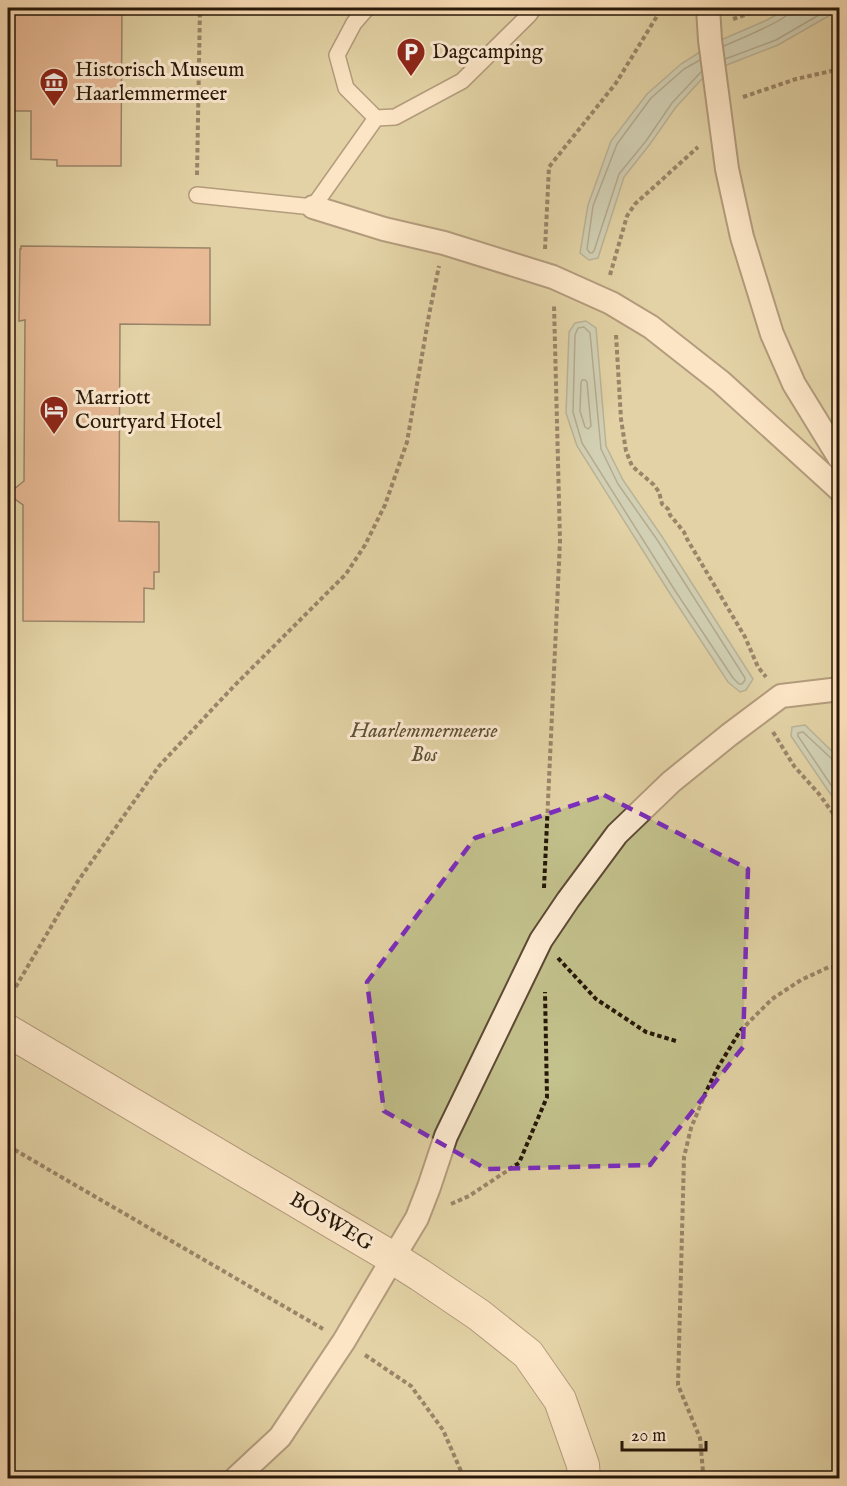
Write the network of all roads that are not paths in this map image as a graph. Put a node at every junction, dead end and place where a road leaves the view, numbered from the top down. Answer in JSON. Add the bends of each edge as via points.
{"nodes":[{"id":1,"x":367,"y":8,"type":"edge"},
{"id":2,"x":534,"y":8,"type":"edge"},
{"id":3,"x":709,"y":24,"type":"edge"},
{"id":4,"x":376,"y":118,"type":"junction"},
{"id":5,"x":197,"y":195,"type":"road end"},
{"id":6,"x":313,"y":207,"type":"junction"},
{"id":7,"x":840,"y":459,"type":"edge"},
{"id":8,"x":840,"y":490,"type":"edge"},
{"id":9,"x":840,"y":689,"type":"edge"},
{"id":10,"x":8,"y":1031,"type":"edge"},
{"id":11,"x":393,"y":1258,"type":"junction"},
{"id":12,"x":236,"y":1479,"type":"edge"},
{"id":13,"x":584,"y":1479,"type":"edge"}],
"edges":[{"from":1,"to":4,"type":"lane","via":[[354,23],[338,55],[346,88]]},
{"from":2,"to":4,"type":"lane","via":[[462,81],[394,117]]},
{"from":3,"to":7,"type":"street","via":[[727,170],[772,334],[794,384]]},
{"from":4,"to":6,"type":"lane"},
{"from":5,"to":6,"type":"lane"},
{"from":6,"to":8,"type":"street","via":[[548,275],[610,303],[651,327],[721,381]]},
{"from":9,"to":11,"type":"street","via":[[782,696],[671,782],[617,834],[541,940],[446,1136],[417,1218]]},
{"from":10,"to":11,"type":"street","name":"BOSWEG"},
{"from":11,"to":12,"type":"street","via":[[280,1437]]},
{"from":11,"to":13,"type":"street","name":"BOSWEG","via":[[479,1315],[528,1354],[560,1400],[583,1465]]}]}
